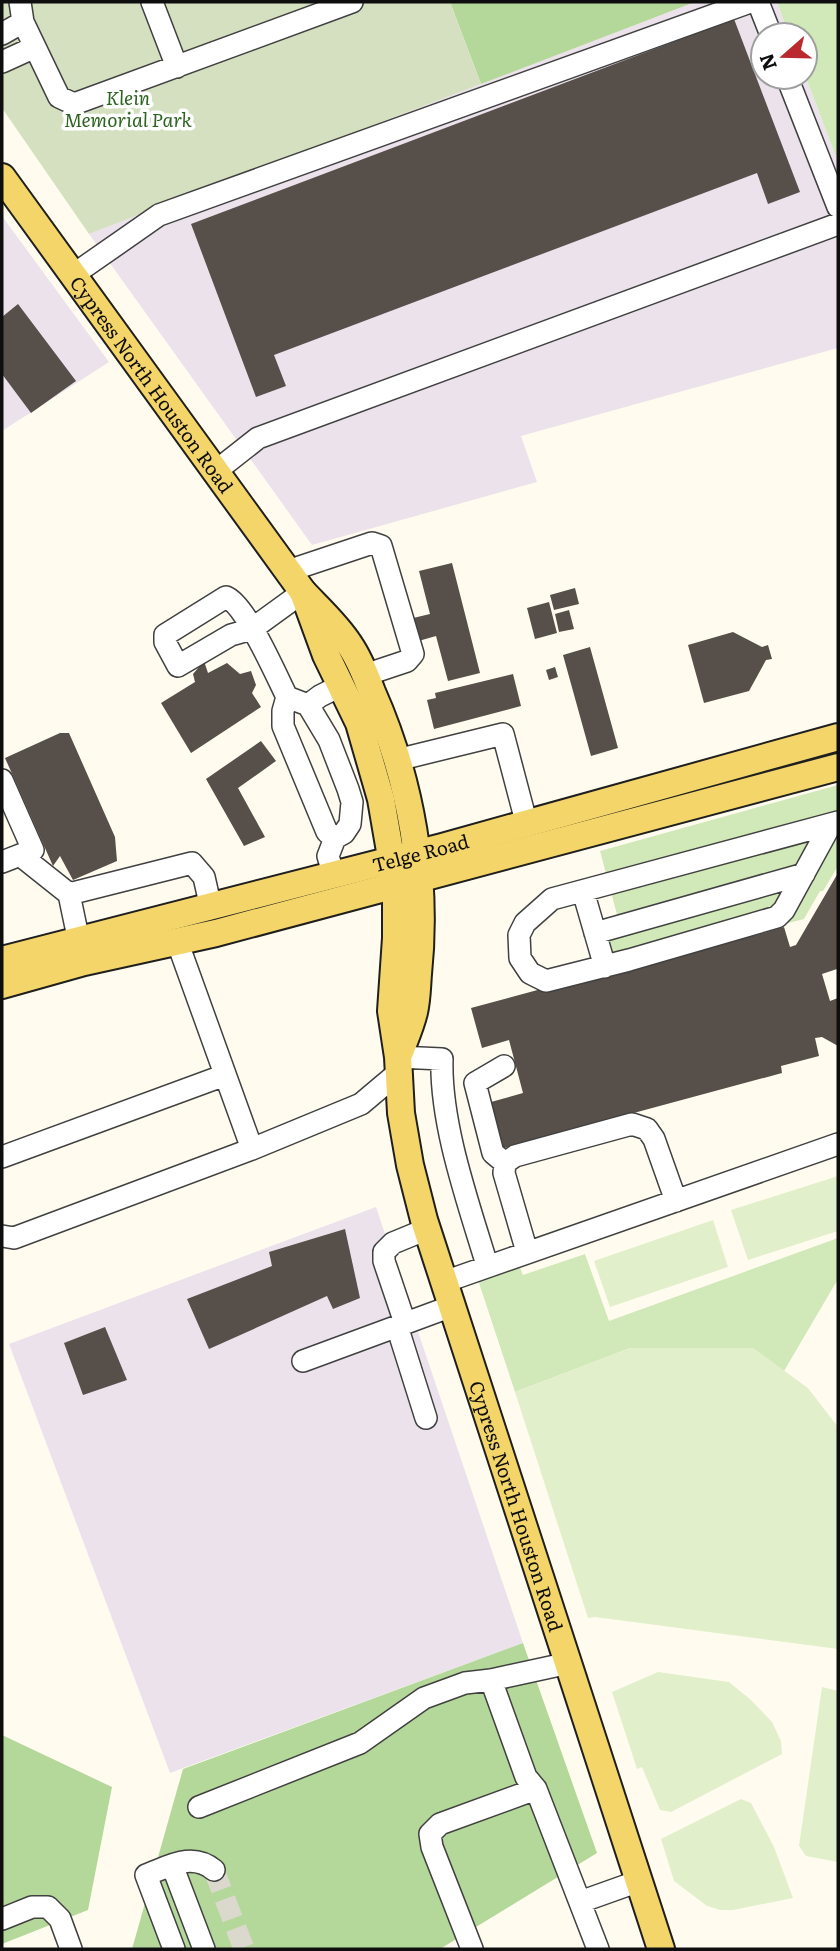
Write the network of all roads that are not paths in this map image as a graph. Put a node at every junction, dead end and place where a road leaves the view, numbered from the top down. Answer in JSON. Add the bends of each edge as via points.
{"nodes":[{"id":1,"x":152,"y":2,"type":"edge"},
{"id":2,"x":352,"y":2,"type":"edge"},
{"id":3,"x":750,"y":2,"type":"edge"},
{"id":4,"x":758,"y":2,"type":"edge"},
{"id":5,"x":21,"y":12,"type":"edge"},
{"id":6,"x":765,"y":21,"type":"edge"},
{"id":7,"x":2,"y":34,"type":"edge"},
{"id":8,"x":35,"y":47,"type":"junction"},
{"id":9,"x":2,"y":62,"type":"edge"},
{"id":10,"x":177,"y":67,"type":"junction"},
{"id":11,"x":792,"y":91,"type":"edge"},
{"id":12,"x":2,"y":177,"type":"edge"},
{"id":13,"x":838,"y":207,"type":"edge"},
{"id":14,"x":838,"y":224,"type":"edge"},
{"id":15,"x":73,"y":275,"type":"junction"},
{"id":16,"x":216,"y":471,"type":"junction"},
{"id":17,"x":295,"y":581,"type":"junction"},
{"id":18,"x":353,"y":680,"type":"junction"},
{"id":19,"x":287,"y":697,"type":"junction"},
{"id":20,"x":308,"y":705,"type":"junction"},
{"id":21,"x":362,"y":733,"type":"junction"},
{"id":22,"x":838,"y":737,"type":"edge"},
{"id":23,"x":331,"y":746,"type":"junction"},
{"id":24,"x":397,"y":760,"type":"junction"},
{"id":25,"x":838,"y":767,"type":"edge"},
{"id":26,"x":2,"y":780,"type":"edge"},
{"id":27,"x":834,"y":823,"type":"edge"},
{"id":28,"x":527,"y":825,"type":"junction"},
{"id":29,"x":335,"y":838,"type":"junction"},
{"id":30,"x":11,"y":859,"type":"edge"},
{"id":31,"x":406,"y":870,"type":"junction"},
{"id":32,"x":804,"y":874,"type":"junction"},
{"id":33,"x":340,"y":887,"type":"junction"},
{"id":34,"x":583,"y":891,"type":"junction"},
{"id":35,"x":69,"y":894,"type":"junction"},
{"id":36,"x":211,"y":908,"type":"junction"},
{"id":37,"x":595,"y":933,"type":"junction"},
{"id":38,"x":396,"y":938,"type":"junction"},
{"id":39,"x":177,"y":942,"type":"junction"},
{"id":40,"x":81,"y":950,"type":"junction"},
{"id":41,"x":2,"y":960,"type":"edge"},
{"id":42,"x":605,"y":967,"type":"junction"},
{"id":43,"x":2,"y":985,"type":"edge"},
{"id":44,"x":399,"y":1064,"type":"junction"},
{"id":45,"x":504,"y":1066,"type":"dead end"},
{"id":46,"x":225,"y":1075,"type":"junction"},
{"id":47,"x":361,"y":1104,"type":"junction"},
{"id":48,"x":401,"y":1113,"type":"junction"},
{"id":49,"x":838,"y":1144,"type":"edge"},
{"id":50,"x":252,"y":1149,"type":"junction"},
{"id":51,"x":2,"y":1157,"type":"edge"},
{"id":52,"x":505,"y":1163,"type":"junction"},
{"id":53,"x":676,"y":1201,"type":"junction"},
{"id":54,"x":427,"y":1229,"type":"junction"},
{"id":55,"x":2,"y":1236,"type":"edge"},
{"id":56,"x":527,"y":1252,"type":"junction"},
{"id":57,"x":487,"y":1265,"type":"junction"},
{"id":58,"x":448,"y":1294,"type":"junction"},
{"id":59,"x":401,"y":1325,"type":"junction"},
{"id":60,"x":303,"y":1361,"type":"dead end"},
{"id":61,"x":426,"y":1418,"type":"dead end"},
{"id":62,"x":569,"y":1663,"type":"junction"},
{"id":63,"x":491,"y":1680,"type":"junction"},
{"id":64,"x":536,"y":1789,"type":"junction"},
{"id":65,"x":199,"y":1807,"type":"dead end"},
{"id":66,"x":172,"y":1865,"type":"junction"},
{"id":67,"x":214,"y":1870,"type":"dead end"},
{"id":68,"x":639,"y":1881,"type":"junction"},
{"id":69,"x":580,"y":1902,"type":"junction"},
{"id":70,"x":2,"y":1919,"type":"edge"},
{"id":71,"x":71,"y":1949,"type":"edge"},
{"id":72,"x":174,"y":1949,"type":"edge"},
{"id":73,"x":204,"y":1949,"type":"edge"},
{"id":74,"x":472,"y":1949,"type":"edge"},
{"id":75,"x":598,"y":1949,"type":"edge"},
{"id":76,"x":661,"y":1949,"type":"edge"}],
"edges":[{"from":1,"to":10,"type":"lane"},
{"from":2,"to":10,"type":"lane"},
{"from":3,"to":15,"type":"lane","via":[[159,215]]},
{"from":4,"to":6,"type":"lane"},
{"from":5,"to":7,"type":"lane"},
{"from":5,"to":8,"type":"lane"},
{"from":8,"to":9,"type":"lane"},
{"from":8,"to":10,"type":"lane","via":[[59,97],[74,104]]},
{"from":11,"to":13,"type":"lane"},
{"from":12,"to":15,"type":"main road","name":"Cypress North Houston Road"},
{"from":14,"to":16,"type":"lane","via":[[258,438]]},
{"from":15,"to":16,"type":"main road","name":"Cypress North Houston Road"},
{"from":16,"to":17,"type":"main road","name":"Cypress North Houston Road"},
{"from":17,"to":18,"type":"main road","name":"Cypress North Houston Road","via":[[326,654]]},
{"from":17,"to":18,"type":"lane","via":[[372,543],[380,546],[413,654],[407,661]]},
{"from":17,"to":19,"type":"lane","via":[[252,629]]},
{"from":18,"to":20,"type":"lane"},
{"from":18,"to":21,"type":"main road","name":"Cypress North Houston Road"},
{"from":18,"to":24,"type":"main road","name":"Cypress North Houston Road","via":[[384,717]]},
{"from":19,"to":20,"type":"lane"},
{"from":19,"to":29,"type":"lane","via":[[283,726],[327,832]]},
{"from":20,"to":23,"type":"lane"},
{"from":21,"to":23,"type":"lane"},
{"from":21,"to":31,"type":"main road","name":"Cypress North Houston Road"},
{"from":22,"to":28,"type":"main road","name":"Telge Road"},
{"from":23,"to":29,"type":"lane","via":[[352,802],[350,824]]},
{"from":24,"to":28,"type":"lane","via":[[503,734]]},
{"from":24,"to":31,"type":"main road","name":"Cypress North Houston Road","via":[[406,794]]},
{"from":25,"to":31,"type":"main road","name":"Telge Road"},
{"from":26,"to":30,"type":"lane","via":[[33,850]]},
{"from":27,"to":32,"type":"lane"},
{"from":27,"to":34,"type":"lane"},
{"from":28,"to":31,"type":"main road","name":"Telge Road"},
{"from":29,"to":33,"type":"lane","via":[[328,856]]},
{"from":30,"to":35,"type":"lane"},
{"from":31,"to":33,"type":"main road","name":"Telge Road"},
{"from":31,"to":38,"type":"main road","name":"Cypress North Houston Road"},
{"from":31,"to":44,"type":"main road","name":"Cypress North Houston Road","via":[[421,935],[414,1011]]},
{"from":32,"to":37,"type":"lane"},
{"from":32,"to":42,"type":"lane","via":[[777,917]]},
{"from":33,"to":36,"type":"main road","name":"Telge Road"},
{"from":33,"to":38,"type":"main road","via":[[385,918]]},
{"from":33,"to":39,"type":"main road","name":"Telge Road"},
{"from":34,"to":37,"type":"lane"},
{"from":34,"to":42,"type":"lane","via":[[552,899],[525,923],[519,934],[520,958],[530,973],[546,981]]},
{"from":35,"to":36,"type":"lane","via":[[192,863],[204,877]]},
{"from":35,"to":40,"type":"lane"},
{"from":36,"to":40,"type":"main road","name":"Telge Road"},
{"from":37,"to":42,"type":"lane"},
{"from":38,"to":44,"type":"main road","name":"Cypress North Houston Road","via":[[391,1011]]},
{"from":39,"to":40,"type":"main road","name":"Telge Road"},
{"from":39,"to":46,"type":"lane"},
{"from":40,"to":41,"type":"main road","name":"Telge Road"},
{"from":40,"to":43,"type":"main road","name":"Telge Road"},
{"from":44,"to":47,"type":"lane"},
{"from":44,"to":48,"type":"main road","name":"Cypress North Houston Road"},
{"from":44,"to":57,"type":"lane","via":[[442,1059],[450,1129]]},
{"from":45,"to":52,"type":"lane","via":[[475,1083],[493,1153]]},
{"from":46,"to":50,"type":"lane"},
{"from":46,"to":51,"type":"lane"},
{"from":47,"to":48,"type":"lane"},
{"from":47,"to":50,"type":"lane"},
{"from":48,"to":54,"type":"main road","name":"Cypress North Houston Road"},
{"from":49,"to":53,"type":"lane"},
{"from":50,"to":55,"type":"lane","via":[[14,1238]]},
{"from":52,"to":53,"type":"lane","via":[[515,1156],[632,1124],[647,1129],[654,1139]]},
{"from":52,"to":56,"type":"lane"},
{"from":53,"to":56,"type":"lane"},
{"from":54,"to":58,"type":"main road","name":"Cypress North Houston Road"},
{"from":54,"to":59,"type":"lane","via":[[393,1243],[384,1252]]},
{"from":56,"to":57,"type":"lane"},
{"from":57,"to":58,"type":"lane"},
{"from":58,"to":59,"type":"lane"},
{"from":58,"to":62,"type":"main road","name":"Cypress North Houston Road"},
{"from":59,"to":60,"type":"lane"},
{"from":59,"to":61,"type":"lane"},
{"from":62,"to":63,"type":"lane"},
{"from":62,"to":68,"type":"main road","name":"Cypress North Houston Road"},
{"from":63,"to":64,"type":"lane","via":[[526,1777]]},
{"from":63,"to":65,"type":"lane","via":[[465,1683],[424,1698],[360,1743]]},
{"from":64,"to":69,"type":"lane"},
{"from":64,"to":74,"type":"lane","via":[[440,1824],[430,1833]]},
{"from":66,"to":67,"type":"lane","via":[[204,1861]]},
{"from":66,"to":72,"type":"lane","via":[[146,1875]]},
{"from":66,"to":73,"type":"lane"},
{"from":68,"to":69,"type":"lane"},
{"from":68,"to":76,"type":"main road","name":"Cypress North Houston Road"},
{"from":69,"to":75,"type":"lane"},
{"from":70,"to":71,"type":"lane","via":[[32,1907],[48,1907],[60,1919]]}]}
